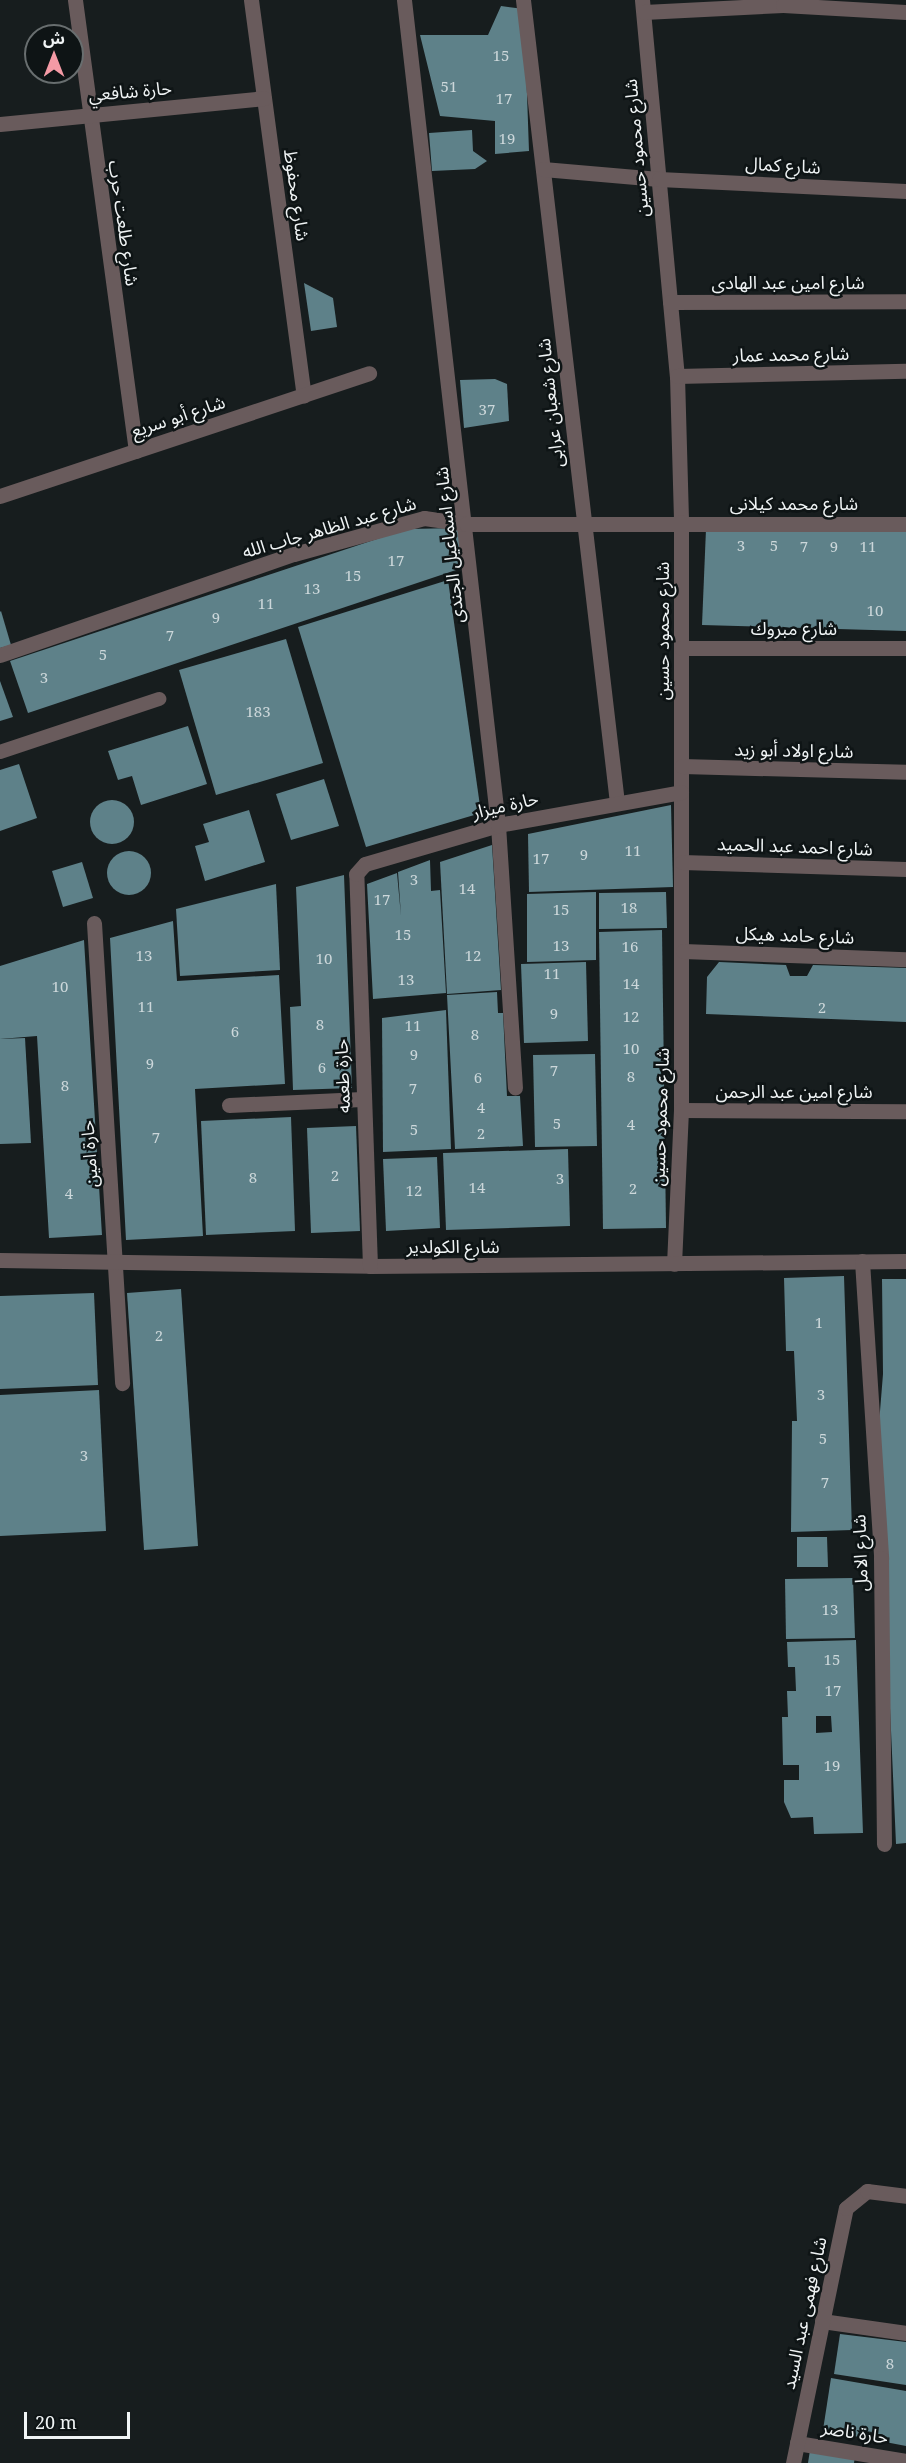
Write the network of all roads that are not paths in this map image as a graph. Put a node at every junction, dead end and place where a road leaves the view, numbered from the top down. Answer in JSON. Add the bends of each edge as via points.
{"nodes":[{"id":1,"x":75,"y":0,"type":"edge"},
{"id":2,"x":251,"y":0,"type":"edge"},
{"id":3,"x":404,"y":0,"type":"edge"},
{"id":4,"x":523,"y":0,"type":"edge"},
{"id":5,"x":783,"y":2,"type":"edge"},
{"id":6,"x":643,"y":6,"type":"edge"},
{"id":7,"x":906,"y":12,"type":"edge"},
{"id":8,"x":264,"y":98,"type":"junction"},
{"id":9,"x":89,"y":115,"type":"junction"},
{"id":10,"x":0,"y":124,"type":"edge"},
{"id":11,"x":543,"y":169,"type":"junction"},
{"id":12,"x":659,"y":179,"type":"junction"},
{"id":13,"x":906,"y":190,"type":"edge"},
{"id":14,"x":906,"y":301,"type":"edge"},
{"id":15,"x":670,"y":302,"type":"junction"},
{"id":16,"x":906,"y":371,"type":"edge"},
{"id":17,"x":369,"y":373,"type":"dead end"},
{"id":18,"x":677,"y":376,"type":"junction"},
{"id":19,"x":304,"y":395,"type":"junction"},
{"id":20,"x":136,"y":451,"type":"junction"},
{"id":21,"x":0,"y":496,"type":"edge"},
{"id":22,"x":681,"y":522,"type":"junction"},
{"id":23,"x":583,"y":523,"type":"junction"},
{"id":24,"x":466,"y":524,"type":"junction"},
{"id":25,"x":906,"y":524,"type":"edge"},
{"id":26,"x":681,"y":648,"type":"junction"},
{"id":27,"x":906,"y":648,"type":"edge"},
{"id":28,"x":0,"y":655,"type":"edge"},
{"id":29,"x":159,"y":699,"type":"dead end"},
{"id":30,"x":0,"y":752,"type":"edge"},
{"id":31,"x":682,"y":766,"type":"junction"},
{"id":32,"x":906,"y":772,"type":"edge"},
{"id":33,"x":681,"y":792,"type":"junction"},
{"id":34,"x":617,"y":802,"type":"junction"},
{"id":35,"x":498,"y":825,"type":"junction"},
{"id":36,"x":682,"y":862,"type":"junction"},
{"id":37,"x":906,"y":869,"type":"edge"},
{"id":38,"x":356,"y":885,"type":"joint"},
{"id":39,"x":94,"y":923,"type":"dead end"},
{"id":40,"x":683,"y":951,"type":"junction"},
{"id":41,"x":906,"y":958,"type":"edge"},
{"id":42,"x":515,"y":1087,"type":"dead end"},
{"id":43,"x":362,"y":1099,"type":"junction"},
{"id":44,"x":229,"y":1105,"type":"dead end"},
{"id":45,"x":681,"y":1110,"type":"junction"},
{"id":46,"x":906,"y":1110,"type":"edge"},
{"id":47,"x":0,"y":1260,"type":"edge"},
{"id":48,"x":862,"y":1261,"type":"junction"},
{"id":49,"x":906,"y":1261,"type":"edge"},
{"id":50,"x":115,"y":1264,"type":"junction"},
{"id":51,"x":674,"y":1264,"type":"junction"},
{"id":52,"x":370,"y":1266,"type":"junction"},
{"id":53,"x":122,"y":1383,"type":"dead end"},
{"id":54,"x":884,"y":1844,"type":"dead end"},
{"id":55,"x":906,"y":2196,"type":"edge"},
{"id":56,"x":822,"y":2320,"type":"junction"},
{"id":57,"x":906,"y":2334,"type":"edge"},
{"id":58,"x":797,"y":2443,"type":"junction"},
{"id":59,"x":906,"y":2461,"type":"edge"},
{"id":60,"x":793,"y":2463,"type":"edge"}],
"edges":[{"from":1,"to":9,"type":"street","name":"شارع طلعت حرب"},
{"from":2,"to":8,"type":"street","name":"شارع محفوظ"},
{"from":3,"to":24,"type":"street","name":"شارع اسماعيل الجندى"},
{"from":4,"to":11,"type":"street","name":"شارع شعبان عرابى"},
{"from":5,"to":6,"type":"street"},
{"from":5,"to":7,"type":"street"},
{"from":6,"to":12,"type":"street","name":"شارع محمود حسين"},
{"from":8,"to":9,"type":"street","name":"حارة شافعي"},
{"from":8,"to":19,"type":"street","name":"شارع محفوظ"},
{"from":9,"to":10,"type":"street","name":"حارة شافعي"},
{"from":9,"to":20,"type":"street","name":"شارع طلعت حرب"},
{"from":11,"to":12,"type":"street","name":"شارع كمال"},
{"from":11,"to":23,"type":"street","name":"شارع شعبان عرابى"},
{"from":12,"to":13,"type":"street","name":"شارع كمال"},
{"from":12,"to":15,"type":"street","name":"شارع محمود حسين"},
{"from":14,"to":15,"type":"street","name":"شارع امين عبد الهادى"},
{"from":15,"to":18,"type":"street","name":"شارع محمود حسين"},
{"from":16,"to":18,"type":"street","name":"شارع محمد عمار"},
{"from":17,"to":19,"type":"street","name":"شارع أبو سريع"},
{"from":18,"to":22,"type":"street","name":"شارع محمود حسين"},
{"from":19,"to":20,"type":"street","name":"شارع أبو سريع"},
{"from":20,"to":21,"type":"street","name":"شارع أبو سريع"},
{"from":22,"to":23,"type":"street","name":"شارع عبد الظاهر جاب الله"},
{"from":22,"to":25,"type":"street","name":"شارع محمد كيلانى"},
{"from":22,"to":26,"type":"street","name":"شارع محمود حسين"},
{"from":23,"to":24,"type":"street","name":"شارع عبد الظاهر جاب الله"},
{"from":23,"to":34,"type":"street","name":"شارع شعبان عرابى"},
{"from":24,"to":28,"type":"street","name":"شارع عبد الظاهر جاب الله","via":[[424,518],[354,536]]},
{"from":24,"to":35,"type":"street","name":"شارع اسماعيل الجندى"},
{"from":26,"to":27,"type":"street","name":"شارع مبروك"},
{"from":26,"to":31,"type":"street","name":"شارع محمود حسين"},
{"from":29,"to":30,"type":"lane"},
{"from":31,"to":32,"type":"street","name":"شارع اولاد أبو زيد"},
{"from":31,"to":33,"type":"street","name":"شارع محمود حسين"},
{"from":33,"to":34,"type":"street","name":"حارة ميزار"},
{"from":33,"to":36,"type":"street","name":"شارع محمود حسين"},
{"from":34,"to":35,"type":"street","name":"حارة ميزار"},
{"from":35,"to":38,"type":"street","name":"حارة ميزار","via":[[365,864],[356,874]]},
{"from":35,"to":42,"type":"street","name":"شارع اسماعيل الجندى"},
{"from":36,"to":37,"type":"street","name":"شارع احمد عبد الحميد"},
{"from":36,"to":40,"type":"street","name":"شارع محمود حسين"},
{"from":38,"to":43,"type":"street","name":"حارة طعمه"},
{"from":39,"to":50,"type":"street","name":"حارة امين"},
{"from":40,"to":41,"type":"street","name":"شارع حامد هيكل"},
{"from":40,"to":45,"type":"street","name":"شارع محمود حسين"},
{"from":43,"to":44,"type":"street"},
{"from":43,"to":52,"type":"street","name":"حارة طعمه"},
{"from":45,"to":46,"type":"street","name":"شارع امين عبد الرحمن"},
{"from":45,"to":51,"type":"street","name":"شارع محمود حسين"},
{"from":47,"to":50,"type":"street","name":"شارع الكولدير"},
{"from":48,"to":49,"type":"street","name":"شارع الكولدير"},
{"from":48,"to":51,"type":"street","name":"شارع الكولدير"},
{"from":48,"to":54,"type":"street","name":"شارع الامل","via":[[881,1558]]},
{"from":50,"to":52,"type":"street","name":"شارع الكولدير"},
{"from":50,"to":53,"type":"street","name":"حارة امين"},
{"from":51,"to":52,"type":"street","name":"شارع الكولدير"},
{"from":55,"to":56,"type":"street","name":"شارع فهمى عبد السيد","via":[[878,2189],[858,2195],[846,2208]]},
{"from":56,"to":57,"type":"street"},
{"from":56,"to":58,"type":"street","name":"شارع فهمى عبد السيد"},
{"from":58,"to":59,"type":"street","name":"حارة ناصر"},
{"from":58,"to":60,"type":"street","name":"شارع فهمى عبد السيد"}]}
